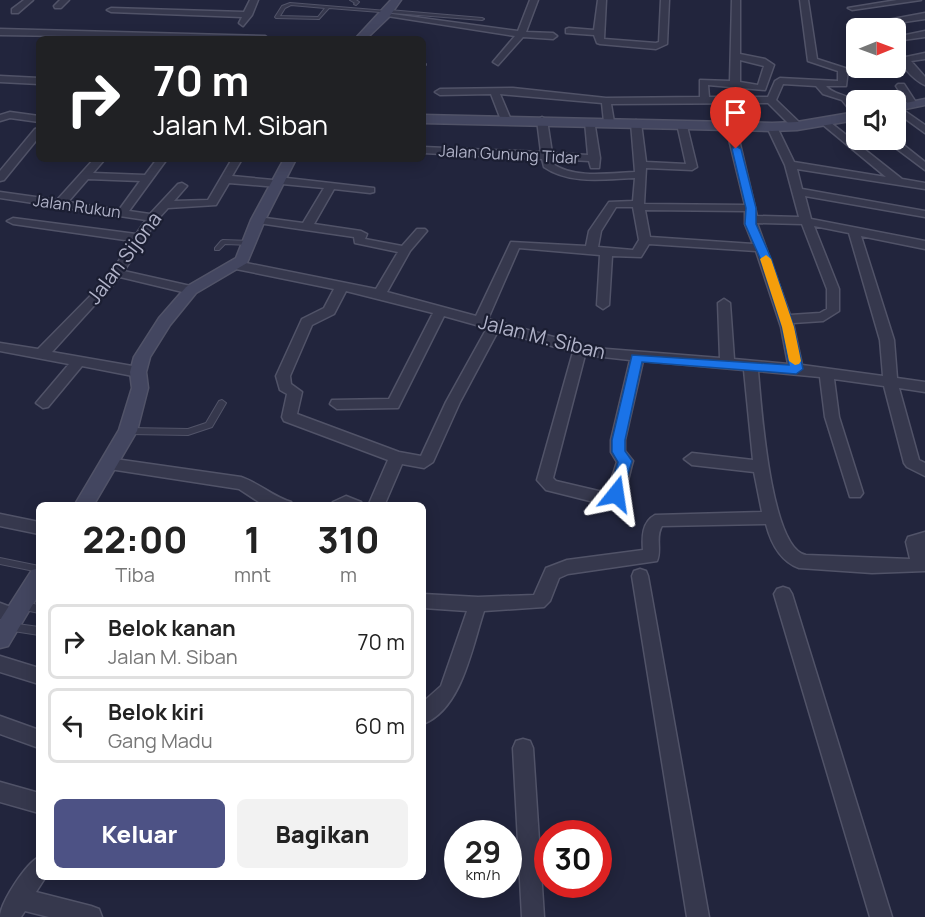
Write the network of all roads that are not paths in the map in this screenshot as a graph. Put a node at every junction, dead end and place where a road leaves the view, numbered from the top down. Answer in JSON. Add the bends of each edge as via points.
{"nodes":[{"id":1,"x":29,"y":0,"type":"edge"},
{"id":2,"x":119,"y":0,"type":"edge"},
{"id":3,"x":166,"y":0,"type":"edge"},
{"id":4,"x":209,"y":0,"type":"edge"},
{"id":5,"x":255,"y":0,"type":"edge"},
{"id":6,"x":534,"y":0,"type":"edge"},
{"id":7,"x":602,"y":0,"type":"edge"},
{"id":8,"x":665,"y":0,"type":"edge"},
{"id":9,"x":736,"y":0,"type":"edge"},
{"id":10,"x":804,"y":0,"type":"edge"},
{"id":11,"x":916,"y":0,"type":"edge"},
{"id":12,"x":330,"y":1,"type":"edge"},
{"id":13,"x":354,"y":2,"type":"edge"},
{"id":14,"x":848,"y":5,"type":"edge"},
{"id":15,"x":328,"y":7,"type":"junction"},
{"id":16,"x":390,"y":9,"type":"edge"},
{"id":17,"x":111,"y":10,"type":"junction"},
{"id":18,"x":15,"y":11,"type":"dead end"},
{"id":19,"x":157,"y":12,"type":"junction"},
{"id":20,"x":200,"y":13,"type":"junction"},
{"id":21,"x":248,"y":15,"type":"junction"},
{"id":22,"x":925,"y":16,"type":"edge"},
{"id":23,"x":104,"y":18,"type":"dead end"},
{"id":24,"x":863,"y":18,"type":"edge"},
{"id":25,"x":482,"y":19,"type":"dead end"},
{"id":26,"x":906,"y":20,"type":"edge"},
{"id":27,"x":97,"y":27,"type":"dead end"},
{"id":28,"x":569,"y":31,"type":"dead end"},
{"id":29,"x":0,"y":32,"type":"edge"},
{"id":30,"x":598,"y":33,"type":"junction"},
{"id":31,"x":521,"y":34,"type":"junction"},
{"id":32,"x":925,"y":34,"type":"edge"},
{"id":33,"x":71,"y":36,"type":"edge"},
{"id":34,"x":90,"y":36,"type":"edge"},
{"id":35,"x":235,"y":36,"type":"edge"},
{"id":36,"x":363,"y":36,"type":"edge"},
{"id":37,"x":553,"y":36,"type":"dead end"},
{"id":38,"x":906,"y":37,"type":"edge"},
{"id":39,"x":735,"y":56,"type":"junction"},
{"id":40,"x":925,"y":56,"type":"edge"},
{"id":41,"x":906,"y":59,"type":"edge"},
{"id":42,"x":498,"y":62,"type":"dead end"},
{"id":43,"x":906,"y":63,"type":"edge"},
{"id":44,"x":0,"y":79,"type":"edge"},
{"id":45,"x":36,"y":81,"type":"edge"},
{"id":46,"x":925,"y":82,"type":"edge"},
{"id":47,"x":819,"y":83,"type":"junction"},
{"id":48,"x":735,"y":84,"type":"junction"},
{"id":49,"x":901,"y":86,"type":"dead end"},
{"id":50,"x":494,"y":91,"type":"junction"},
{"id":51,"x":440,"y":92,"type":"dead end"},
{"id":52,"x":846,"y":99,"type":"edge"},
{"id":53,"x":705,"y":100,"type":"junction"},
{"id":54,"x":771,"y":100,"type":"junction"},
{"id":55,"x":606,"y":101,"type":"junction"},
{"id":56,"x":925,"y":102,"type":"edge"},
{"id":57,"x":912,"y":104,"type":"junction"},
{"id":58,"x":906,"y":106,"type":"edge"},
{"id":59,"x":906,"y":115,"type":"edge"},
{"id":60,"x":846,"y":117,"type":"edge"},
{"id":61,"x":0,"y":118,"type":"edge"},
{"id":62,"x":36,"y":119,"type":"edge"},
{"id":63,"x":426,"y":119,"type":"edge"},
{"id":64,"x":506,"y":120,"type":"junction"},
{"id":65,"x":542,"y":120,"type":"junction"},
{"id":66,"x":590,"y":122,"type":"junction"},
{"id":67,"x":609,"y":122,"type":"junction"},
{"id":68,"x":826,"y":122,"type":"junction"},
{"id":69,"x":636,"y":123,"type":"junction"},
{"id":70,"x":682,"y":124,"type":"junction"},
{"id":71,"x":797,"y":126,"type":"junction"},
{"id":72,"x":772,"y":127,"type":"junction"},
{"id":73,"x":731,"y":128,"type":"junction"},
{"id":74,"x":925,"y":129,"type":"edge"},
{"id":75,"x":35,"y":142,"type":"edge"},
{"id":76,"x":426,"y":150,"type":"edge"},
{"id":77,"x":903,"y":150,"type":"edge"},
{"id":78,"x":547,"y":155,"type":"junction"},
{"id":79,"x":595,"y":158,"type":"junction"},
{"id":80,"x":98,"y":162,"type":"edge"},
{"id":81,"x":160,"y":162,"type":"edge"},
{"id":82,"x":235,"y":162,"type":"edge"},
{"id":83,"x":288,"y":162,"type":"edge"},
{"id":84,"x":790,"y":165,"type":"junction"},
{"id":85,"x":925,"y":167,"type":"edge"},
{"id":86,"x":641,"y":170,"type":"junction"},
{"id":87,"x":596,"y":175,"type":"junction"},
{"id":88,"x":86,"y":176,"type":"junction"},
{"id":89,"x":0,"y":178,"type":"edge"},
{"id":90,"x":149,"y":178,"type":"junction"},
{"id":91,"x":226,"y":179,"type":"junction"},
{"id":92,"x":897,"y":180,"type":"junction"},
{"id":93,"x":278,"y":182,"type":"junction"},
{"id":94,"x":182,"y":186,"type":"dead end"},
{"id":95,"x":925,"y":186,"type":"edge"},
{"id":96,"x":330,"y":187,"type":"junction"},
{"id":97,"x":370,"y":190,"type":"dead end"},
{"id":98,"x":798,"y":192,"type":"junction"},
{"id":99,"x":0,"y":195,"type":"edge"},
{"id":100,"x":61,"y":203,"type":"junction"},
{"id":101,"x":164,"y":205,"type":"junction"},
{"id":102,"x":639,"y":206,"type":"junction"},
{"id":103,"x":123,"y":212,"type":"junction"},
{"id":104,"x":752,"y":213,"type":"junction"},
{"id":105,"x":925,"y":214,"type":"edge"},
{"id":106,"x":153,"y":218,"type":"junction"},
{"id":107,"x":258,"y":220,"type":"junction"},
{"id":108,"x":13,"y":221,"type":"dead end"},
{"id":109,"x":806,"y":221,"type":"junction"},
{"id":110,"x":307,"y":226,"type":"junction"},
{"id":111,"x":421,"y":231,"type":"dead end"},
{"id":112,"x":854,"y":231,"type":"junction"},
{"id":113,"x":139,"y":238,"type":"junction"},
{"id":114,"x":645,"y":240,"type":"junction"},
{"id":115,"x":251,"y":243,"type":"junction"},
{"id":116,"x":925,"y":245,"type":"edge"},
{"id":117,"x":761,"y":248,"type":"junction"},
{"id":118,"x":217,"y":249,"type":"dead end"},
{"id":119,"x":405,"y":250,"type":"junction"},
{"id":120,"x":591,"y":251,"type":"junction"},
{"id":121,"x":606,"y":253,"type":"junction"},
{"id":122,"x":236,"y":266,"type":"junction"},
{"id":123,"x":117,"y":273,"type":"junction"},
{"id":124,"x":342,"y":286,"type":"junction"},
{"id":125,"x":190,"y":290,"type":"junction"},
{"id":126,"x":380,"y":294,"type":"junction"},
{"id":127,"x":724,"y":303,"type":"dead end"},
{"id":128,"x":603,"y":305,"type":"dead end"},
{"id":129,"x":440,"y":311,"type":"junction"},
{"id":130,"x":786,"y":319,"type":"junction"},
{"id":131,"x":481,"y":321,"type":"junction"},
{"id":132,"x":495,"y":325,"type":"junction"},
{"id":133,"x":0,"y":347,"type":"edge"},
{"id":134,"x":580,"y":349,"type":"junction"},
{"id":135,"x":40,"y":356,"type":"junction"},
{"id":136,"x":637,"y":358,"type":"junction"},
{"id":137,"x":77,"y":363,"type":"junction"},
{"id":138,"x":727,"y":364,"type":"junction"},
{"id":139,"x":752,"y":366,"type":"junction"},
{"id":140,"x":796,"y":369,"type":"junction"},
{"id":141,"x":138,"y":372,"type":"junction"},
{"id":142,"x":826,"y":374,"type":"junction"},
{"id":143,"x":890,"y":382,"type":"junction"},
{"id":144,"x":925,"y":387,"type":"edge"},
{"id":145,"x":43,"y":403,"type":"dead end"},
{"id":146,"x":222,"y":403,"type":"dead end"},
{"id":147,"x":337,"y":404,"type":"dead end"},
{"id":148,"x":128,"y":431,"type":"junction"},
{"id":149,"x":397,"y":457,"type":"junction"},
{"id":150,"x":692,"y":459,"type":"dead end"},
{"id":151,"x":108,"y":464,"type":"junction"},
{"id":152,"x":760,"y":467,"type":"junction"},
{"id":153,"x":925,"y":470,"type":"edge"},
{"id":154,"x":855,"y":493,"type":"dead end"},
{"id":155,"x":85,"y":502,"type":"edge"},
{"id":156,"x":269,"y":502,"type":"edge"},
{"id":157,"x":378,"y":502,"type":"edge"},
{"id":158,"x":772,"y":518,"type":"junction"},
{"id":159,"x":0,"y":520,"type":"edge"},
{"id":160,"x":36,"y":527,"type":"edge"},
{"id":161,"x":925,"y":539,"type":"edge"},
{"id":162,"x":0,"y":561,"type":"edge"},
{"id":163,"x":36,"y":571,"type":"edge"},
{"id":164,"x":640,"y":576,"type":"dead end"},
{"id":165,"x":783,"y":594,"type":"dead end"},
{"id":166,"x":426,"y":601,"type":"edge"},
{"id":167,"x":478,"y":604,"type":"junction"},
{"id":168,"x":14,"y":618,"type":"edge"},
{"id":169,"x":36,"y":629,"type":"edge"},
{"id":170,"x":0,"y":664,"type":"edge"},
{"id":171,"x":36,"y":675,"type":"edge"},
{"id":172,"x":426,"y":712,"type":"edge"},
{"id":173,"x":0,"y":725,"type":"edge"},
{"id":174,"x":36,"y":738,"type":"edge"},
{"id":175,"x":523,"y":748,"type":"dead end"},
{"id":176,"x":0,"y":792,"type":"edge"},
{"id":177,"x":36,"y":803,"type":"edge"},
{"id":178,"x":36,"y":872,"type":"edge"},
{"id":179,"x":13,"y":908,"type":"edge"},
{"id":180,"x":91,"y":917,"type":"edge"},
{"id":181,"x":533,"y":917,"type":"edge"},
{"id":182,"x":698,"y":917,"type":"edge"},
{"id":183,"x":881,"y":917,"type":"edge"}],
"edges":[{"from":1,"to":18,"type":"street"},
{"from":2,"to":17,"type":"street"},
{"from":3,"to":19,"type":"street"},
{"from":4,"to":20,"type":"street"},
{"from":5,"to":21,"type":"street"},
{"from":6,"to":31,"type":"street"},
{"from":7,"to":30,"type":"street"},
{"from":8,"to":30,"type":"street","via":[[665,36],[660,46],[605,42],[598,38]]},
{"from":9,"to":39,"type":"street"},
{"from":10,"to":47,"type":"street","via":[[813,61],[843,69],[843,84]]},
{"from":11,"to":14,"type":"street"},
{"from":12,"to":13,"type":"lane"},
{"from":13,"to":16,"type":"lane"},
{"from":14,"to":24,"type":"street"},
{"from":15,"to":15,"type":"lane","via":[[315,19],[277,17],[286,4]]},
{"from":15,"to":16,"type":"lane"},
{"from":16,"to":25,"type":"lane"},
{"from":16,"to":31,"type":"street"},
{"from":16,"to":36,"type":"main road"},
{"from":17,"to":19,"type":"street"},
{"from":17,"to":23,"type":"street"},
{"from":19,"to":20,"type":"street"},
{"from":20,"to":21,"type":"street"},
{"from":21,"to":35,"type":"street"},
{"from":22,"to":26,"type":"street"},
{"from":27,"to":34,"type":"street"},
{"from":28,"to":30,"type":"street"},
{"from":29,"to":33,"type":"street"},
{"from":31,"to":37,"type":"street"},
{"from":31,"to":42,"type":"street"},
{"from":32,"to":38,"type":"street"},
{"from":39,"to":48,"type":"street"},
{"from":39,"to":48,"type":"street","via":[[769,65],[762,88]]},
{"from":40,"to":41,"type":"street"},
{"from":43,"to":46,"type":"street"},
{"from":44,"to":45,"type":"street"},
{"from":47,"to":52,"type":"street","via":[[826,92]]},
{"from":47,"to":54,"type":"street","via":[[780,81]]},
{"from":48,"to":53,"type":"street","via":[[703,82]]},
{"from":49,"to":57,"type":"street"},
{"from":50,"to":51,"type":"street","via":[[478,86]]},
{"from":50,"to":55,"type":"street"},
{"from":50,"to":64,"type":"street"},
{"from":53,"to":54,"type":"street"},
{"from":53,"to":55,"type":"street"},
{"from":54,"to":71,"type":"street"},
{"from":55,"to":67,"type":"street"},
{"from":56,"to":57,"type":"main road"},
{"from":57,"to":58,"type":"main road"},
{"from":59,"to":74,"type":"street"},
{"from":60,"to":68,"type":"main road"},
{"from":61,"to":62,"type":"street","via":[[10,115]]},
{"from":63,"to":64,"type":"main road"},
{"from":64,"to":65,"type":"main road"},
{"from":65,"to":66,"type":"main road"},
{"from":65,"to":78,"type":"street"},
{"from":66,"to":67,"type":"main road"},
{"from":66,"to":79,"type":"street"},
{"from":67,"to":69,"type":"main road"},
{"from":68,"to":71,"type":"main road"},
{"from":68,"to":92,"type":"street"},
{"from":69,"to":70,"type":"main road"},
{"from":69,"to":86,"type":"street"},
{"from":70,"to":73,"type":"main road"},
{"from":70,"to":86,"type":"street","via":[[692,167]]},
{"from":71,"to":72,"type":"main road"},
{"from":72,"to":73,"type":"main road"},
{"from":72,"to":84,"type":"street"},
{"from":73,"to":104,"type":"street"},
{"from":75,"to":89,"type":"street"},
{"from":76,"to":78,"type":"street","name":"Jalan Gunung Tidar"},
{"from":77,"to":85,"type":"street"},
{"from":78,"to":79,"type":"street","name":"Jalan Gunung Tidar"},
{"from":78,"to":87,"type":"street","via":[[552,170]]},
{"from":79,"to":87,"type":"street"},
{"from":80,"to":88,"type":"street"},
{"from":81,"to":90,"type":"street"},
{"from":82,"to":91,"type":"street"},
{"from":83,"to":93,"type":"main road"},
{"from":84,"to":92,"type":"street"},
{"from":84,"to":98,"type":"street"},
{"from":86,"to":87,"type":"street"},
{"from":86,"to":102,"type":"street"},
{"from":88,"to":90,"type":"street"},
{"from":88,"to":100,"type":"street"},
{"from":90,"to":103,"type":"street"},
{"from":91,"to":93,"type":"street"},
{"from":91,"to":101,"type":"street","via":[[212,203]]},
{"from":92,"to":95,"type":"street"},
{"from":93,"to":96,"type":"street"},
{"from":93,"to":107,"type":"main road"},
{"from":94,"to":101,"type":"street","name":"Jalan Sijona"},
{"from":96,"to":97,"type":"street"},
{"from":96,"to":110,"type":"street"},
{"from":98,"to":105,"type":"street"},
{"from":98,"to":109,"type":"street"},
{"from":99,"to":100,"type":"street","name":"Jalan Rukun"},
{"from":100,"to":103,"type":"street","name":"Jalan Rukun"},
{"from":101,"to":106,"type":"street","name":"Jalan Sijona"},
{"from":102,"to":104,"type":"street"},
{"from":102,"to":114,"type":"street"},
{"from":102,"to":120,"type":"street","via":[[613,204],[595,231]]},
{"from":103,"to":106,"type":"street","name":"Jalan Rukun"},
{"from":104,"to":109,"type":"street"},
{"from":104,"to":117,"type":"street","via":[[751,224]]},
{"from":106,"to":113,"type":"street","name":"Jalan Sijona"},
{"from":107,"to":110,"type":"street"},
{"from":107,"to":115,"type":"main road"},
{"from":108,"to":113,"type":"street"},
{"from":109,"to":112,"type":"street"},
{"from":109,"to":130,"type":"street","via":[[832,289],[833,311],[823,317]]},
{"from":110,"to":119,"type":"street","via":[[361,234],[359,240]]},
{"from":111,"to":119,"type":"street"},
{"from":112,"to":116,"type":"street"},
{"from":112,"to":143,"type":"street","via":[[887,340]]},
{"from":113,"to":123,"type":"street","name":"Jalan Sijona"},
{"from":114,"to":117,"type":"street"},
{"from":114,"to":121,"type":"street","via":[[638,254]]},
{"from":115,"to":118,"type":"lane","via":[[223,242]]},
{"from":115,"to":122,"type":"main road"},
{"from":117,"to":130,"type":"street"},
{"from":119,"to":126,"type":"street"},
{"from":120,"to":121,"type":"street"},
{"from":120,"to":131,"type":"street","via":[[515,244]]},
{"from":121,"to":128,"type":"street"},
{"from":122,"to":124,"type":"street","name":"Jalan M. Siban"},
{"from":122,"to":125,"type":"main road"},
{"from":123,"to":125,"type":"street"},
{"from":123,"to":135,"type":"street","name":"Jalan Sijona"},
{"from":124,"to":126,"type":"street","name":"Jalan M. Siban"},
{"from":124,"to":149,"type":"street","via":[[329,311],[307,322],[283,376],[285,387],[295,392],[289,417]]},
{"from":125,"to":141,"type":"main road","via":[[142,357]]},
{"from":126,"to":129,"type":"street","name":"Jalan M. Siban"},
{"from":127,"to":138,"type":"street"},
{"from":129,"to":131,"type":"street","name":"Jalan M. Siban"},
{"from":129,"to":147,"type":"street","via":[[393,404]]},
{"from":130,"to":140,"type":"street"},
{"from":131,"to":132,"type":"street","name":"Jalan M. Siban"},
{"from":132,"to":134,"type":"street","name":"Jalan M. Siban"},
{"from":132,"to":149,"type":"street","via":[[427,460]]},
{"from":133,"to":135,"type":"street"},
{"from":134,"to":136,"type":"street","name":"Jalan M. Siban"},
{"from":134,"to":136,"type":"street","via":[[545,480],[551,486],[610,500],[616,494],[625,461],[618,452],[618,440]]},
{"from":135,"to":137,"type":"street"},
{"from":136,"to":138,"type":"street","name":"Jalan M. Siban"},
{"from":137,"to":141,"type":"street"},
{"from":137,"to":145,"type":"street"},
{"from":138,"to":139,"type":"street","name":"Jalan M. Siban"},
{"from":139,"to":140,"type":"street","name":"Jalan M. Siban"},
{"from":139,"to":152,"type":"street"},
{"from":140,"to":142,"type":"street","name":"Jalan M. Siban"},
{"from":141,"to":148,"type":"main road","via":[[140,388]]},
{"from":142,"to":143,"type":"street","name":"Jalan M. Siban"},
{"from":142,"to":154,"type":"street","via":[[832,417]]},
{"from":143,"to":144,"type":"street","name":"Jalan M. Siban"},
{"from":143,"to":153,"type":"street","via":[[912,464]]},
{"from":146,"to":148,"type":"lane","via":[[209,425],[188,432]]},
{"from":148,"to":151,"type":"main road"},
{"from":149,"to":157,"type":"street"},
{"from":150,"to":152,"type":"street"},
{"from":151,"to":155,"type":"main road"},
{"from":151,"to":156,"type":"street","via":[[242,483]]},
{"from":152,"to":158,"type":"street"},
{"from":158,"to":161,"type":"street","via":[[784,550],[796,560],[920,566],[914,542]]},
{"from":158,"to":167,"type":"street","via":[[662,520],[656,522],[650,533],[651,556],[567,567],[552,573],[538,602]]},
{"from":159,"to":160,"type":"street"},
{"from":162,"to":163,"type":"lane"},
{"from":163,"to":168,"type":"main road"},
{"from":164,"to":182,"type":"street"},
{"from":165,"to":183,"type":"street"},
{"from":166,"to":167,"type":"street"},
{"from":167,"to":172,"type":"street","via":[[448,691]]},
{"from":168,"to":169,"type":"lane"},
{"from":170,"to":171,"type":"street"},
{"from":173,"to":174,"type":"street"},
{"from":175,"to":181,"type":"street"},
{"from":176,"to":177,"type":"street"},
{"from":178,"to":179,"type":"street"},
{"from":179,"to":180,"type":"street"}]}
